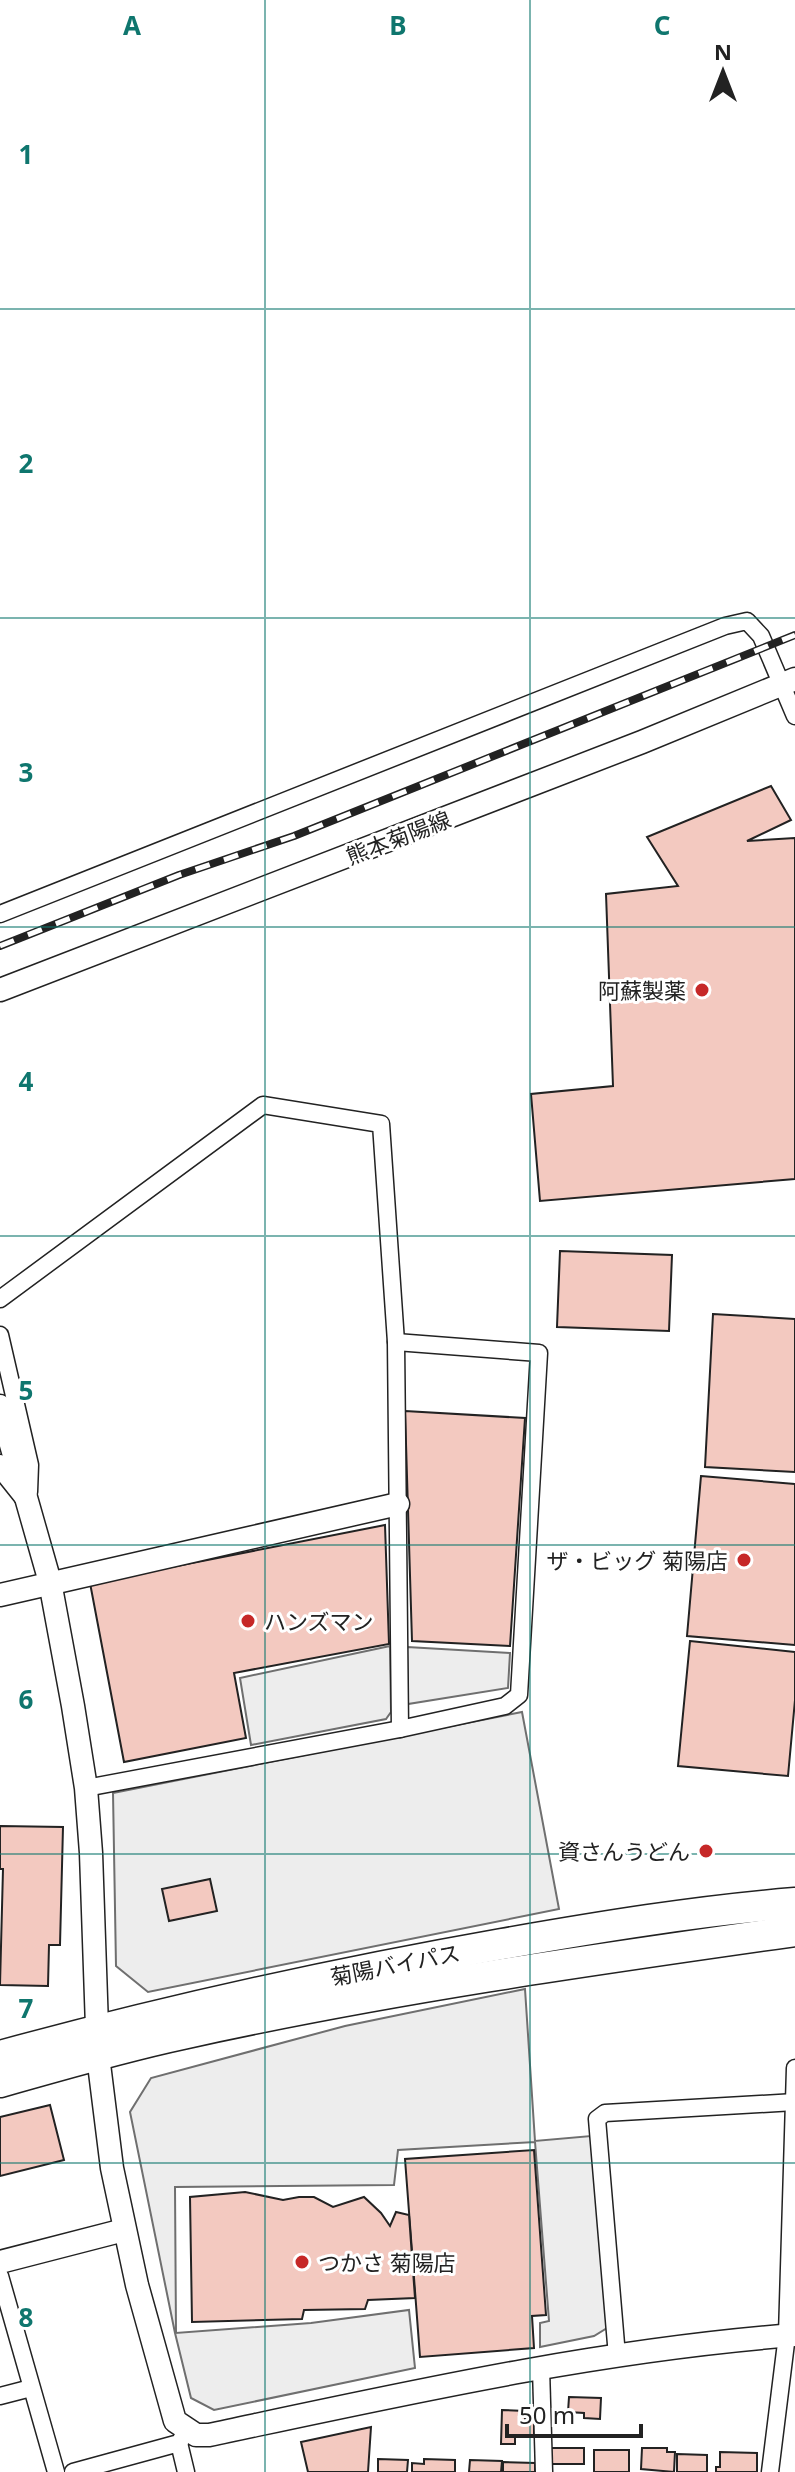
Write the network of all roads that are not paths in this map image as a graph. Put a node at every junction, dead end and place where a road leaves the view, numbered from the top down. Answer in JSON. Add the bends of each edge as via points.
{"nodes":[{"id":1,"x":789,"y":682,"type":"edge"},
{"id":2,"x":795,"y":716,"type":"edge"},
{"id":3,"x":0,"y":914,"type":"edge"},
{"id":4,"x":0,"y":990,"type":"edge"},
{"id":5,"x":0,"y":1299,"type":"edge"},
{"id":6,"x":0,"y":1335,"type":"edge"},
{"id":7,"x":396,"y":1342,"type":"junction"},
{"id":8,"x":0,"y":1406,"type":"edge"},
{"id":9,"x":0,"y":1463,"type":"edge"},
{"id":10,"x":398,"y":1504,"type":"junction"},
{"id":11,"x":29,"y":1506,"type":"junction"},
{"id":12,"x":50,"y":1582,"type":"junction"},
{"id":13,"x":0,"y":1595,"type":"edge"},
{"id":14,"x":400,"y":1729,"type":"junction"},
{"id":15,"x":86,"y":1788,"type":"junction"},
{"id":16,"x":795,"y":1903,"type":"edge"},
{"id":17,"x":795,"y":1931,"type":"edge"},
{"id":18,"x":97,"y":2043,"type":"junction"},
{"id":19,"x":0,"y":2056,"type":"edge"},
{"id":20,"x":795,"y":2068,"type":"edge"},
{"id":21,"x":0,"y":2082,"type":"edge"},
{"id":22,"x":794,"y":2102,"type":"edge"},
{"id":23,"x":124,"y":2230,"type":"junction"},
{"id":24,"x":0,"y":2262,"type":"edge"},
{"id":25,"x":0,"y":2276,"type":"edge"},
{"id":26,"x":791,"y":2335,"type":"edge"},
{"id":27,"x":617,"y":2356,"type":"junction"},
{"id":28,"x":541,"y":2368,"type":"junction"},
{"id":29,"x":31,"y":2388,"type":"junction"},
{"id":30,"x":0,"y":2396,"type":"edge"},
{"id":31,"x":183,"y":2437,"type":"junction"},
{"id":32,"x":56,"y":2472,"type":"edge"},
{"id":33,"x":73,"y":2472,"type":"edge"},
{"id":34,"x":186,"y":2472,"type":"edge"},
{"id":35,"x":544,"y":2472,"type":"edge"},
{"id":36,"x":770,"y":2472,"type":"edge"}],
"edges":[{"from":1,"to":2,"type":"street"},
{"from":1,"to":3,"type":"street","via":[[747,621],[725,626]]},
{"from":1,"to":4,"type":"street","name":"熊本菊陽線"},
{"from":5,"to":7,"type":"street","via":[[263,1105],[381,1124]]},
{"from":6,"to":11,"type":"street","via":[[30,1465]]},
{"from":7,"to":10,"type":"street"},
{"from":7,"to":14,"type":"street","via":[[539,1353],[519,1695],[505,1706]]},
{"from":8,"to":11,"type":"street"},
{"from":9,"to":11,"type":"street"},
{"from":10,"to":12,"type":"street"},
{"from":10,"to":14,"type":"street"},
{"from":11,"to":12,"type":"street"},
{"from":12,"to":13,"type":"street"},
{"from":12,"to":15,"type":"street"},
{"from":14,"to":15,"type":"street"},
{"from":15,"to":18,"type":"street"},
{"from":16,"to":18,"type":"highway","name":"菊陽バイパス","via":[[601,1927],[377,1966],[177,2009]]},
{"from":17,"to":18,"type":"highway","name":"菊陽バイパス","via":[[602,1957],[181,2034]]},
{"from":18,"to":19,"type":"highway","name":"菊陽バイパス"},
{"from":18,"to":21,"type":"highway","name":"菊陽バイパス"},
{"from":18,"to":23,"type":"street"},
{"from":20,"to":22,"type":"street"},
{"from":22,"to":26,"type":"street"},
{"from":22,"to":27,"type":"street","via":[[605,2113],[597,2119]]},
{"from":23,"to":24,"type":"street"},
{"from":23,"to":31,"type":"street","via":[[170,2409]]},
{"from":25,"to":29,"type":"street"},
{"from":26,"to":27,"type":"street"},
{"from":26,"to":36,"type":"street"},
{"from":27,"to":28,"type":"street"},
{"from":28,"to":31,"type":"street"},
{"from":28,"to":35,"type":"street"},
{"from":29,"to":30,"type":"street"},
{"from":29,"to":32,"type":"street"},
{"from":31,"to":33,"type":"street"},
{"from":31,"to":34,"type":"street"}]}
